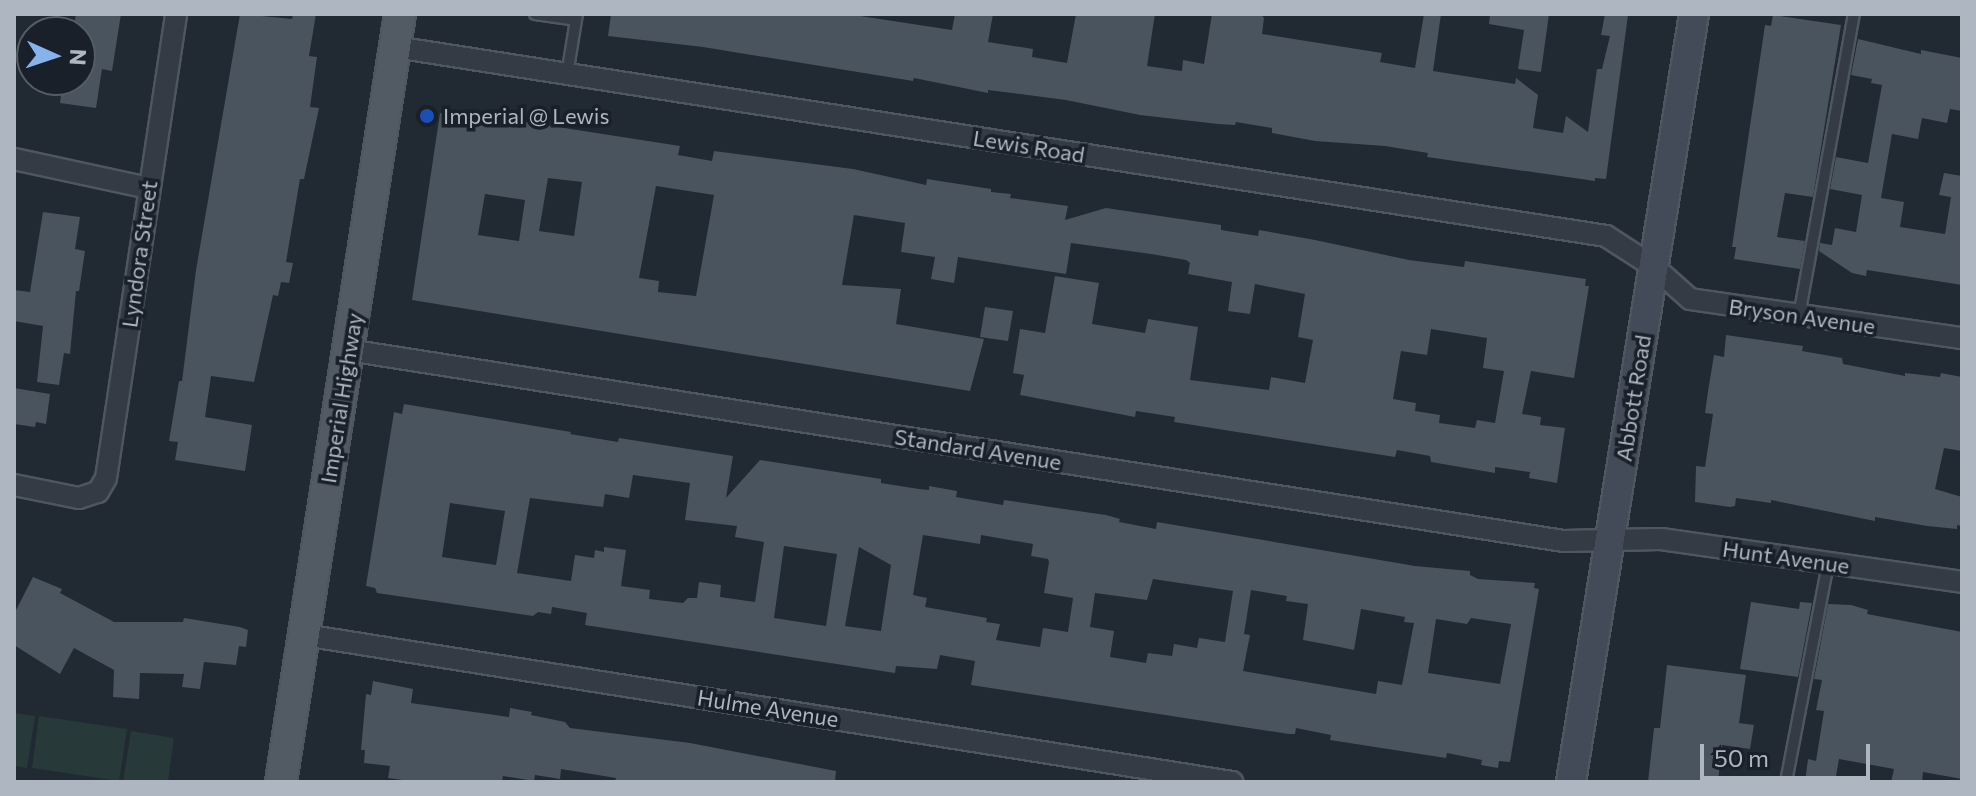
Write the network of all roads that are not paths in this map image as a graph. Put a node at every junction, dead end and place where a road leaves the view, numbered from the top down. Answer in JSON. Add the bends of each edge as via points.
{"nodes":[{"id":1,"x":176,"y":14,"type":"edge"},
{"id":2,"x":400,"y":14,"type":"edge"},
{"id":3,"x":535,"y":14,"type":"edge"},
{"id":4,"x":1694,"y":14,"type":"edge"},
{"id":5,"x":1854,"y":14,"type":"edge"},
{"id":6,"x":577,"y":17,"type":"edge"},
{"id":7,"x":395,"y":47,"type":"junction"},
{"id":8,"x":567,"y":75,"type":"junction"},
{"id":9,"x":14,"y":159,"type":"edge"},
{"id":10,"x":148,"y":188,"type":"junction"},
{"id":11,"x":1654,"y":267,"type":"junction"},
{"id":12,"x":1799,"y":316,"type":"junction"},
{"id":13,"x":1962,"y":338,"type":"edge"},
{"id":14,"x":348,"y":350,"type":"junction"},
{"id":15,"x":14,"y":485,"type":"edge"},
{"id":16,"x":1609,"y":541,"type":"junction"},
{"id":17,"x":1828,"y":564,"type":"junction"},
{"id":18,"x":1962,"y":582,"type":"edge"},
{"id":19,"x":304,"y":635,"type":"junction"},
{"id":20,"x":281,"y":782,"type":"edge"},
{"id":21,"x":1232,"y":782,"type":"edge"},
{"id":22,"x":1571,"y":782,"type":"edge"},
{"id":23,"x":1786,"y":782,"type":"edge"}],
"edges":[{"from":1,"to":10,"type":"street","name":"Lyndora Street"},
{"from":2,"to":7,"type":"main road","name":"Imperial Highway"},
{"from":3,"to":6,"type":"lane"},
{"from":4,"to":11,"type":"street","name":"Abbott Road"},
{"from":5,"to":12,"type":"lane"},
{"from":6,"to":8,"type":"lane"},
{"from":7,"to":8,"type":"street","name":"Lewis Road"},
{"from":7,"to":14,"type":"main road","name":"Imperial Highway"},
{"from":8,"to":11,"type":"street","name":"Lewis Road","via":[[1606,236]]},
{"from":9,"to":10,"type":"street"},
{"from":10,"to":15,"type":"street","name":"Lyndora Street","via":[[106,478],[98,492],[79,498]]},
{"from":11,"to":12,"type":"street","name":"Bryson Avenue","via":[[1690,299]]},
{"from":11,"to":16,"type":"street","name":"Abbott Road"},
{"from":12,"to":13,"type":"street","name":"Bryson Avenue"},
{"from":14,"to":16,"type":"street","name":"Standard Avenue","via":[[1563,541]]},
{"from":14,"to":19,"type":"main road","name":"Imperial Highway"},
{"from":16,"to":17,"type":"street","name":"Hunt Avenue","via":[[1661,539]]},
{"from":16,"to":22,"type":"street","name":"Abbott Road"},
{"from":17,"to":18,"type":"street","name":"Hunt Avenue"},
{"from":17,"to":23,"type":"lane"},
{"from":19,"to":20,"type":"main road","name":"Imperial Highway"},
{"from":19,"to":21,"type":"street","name":"Hulme Avenue"}]}
